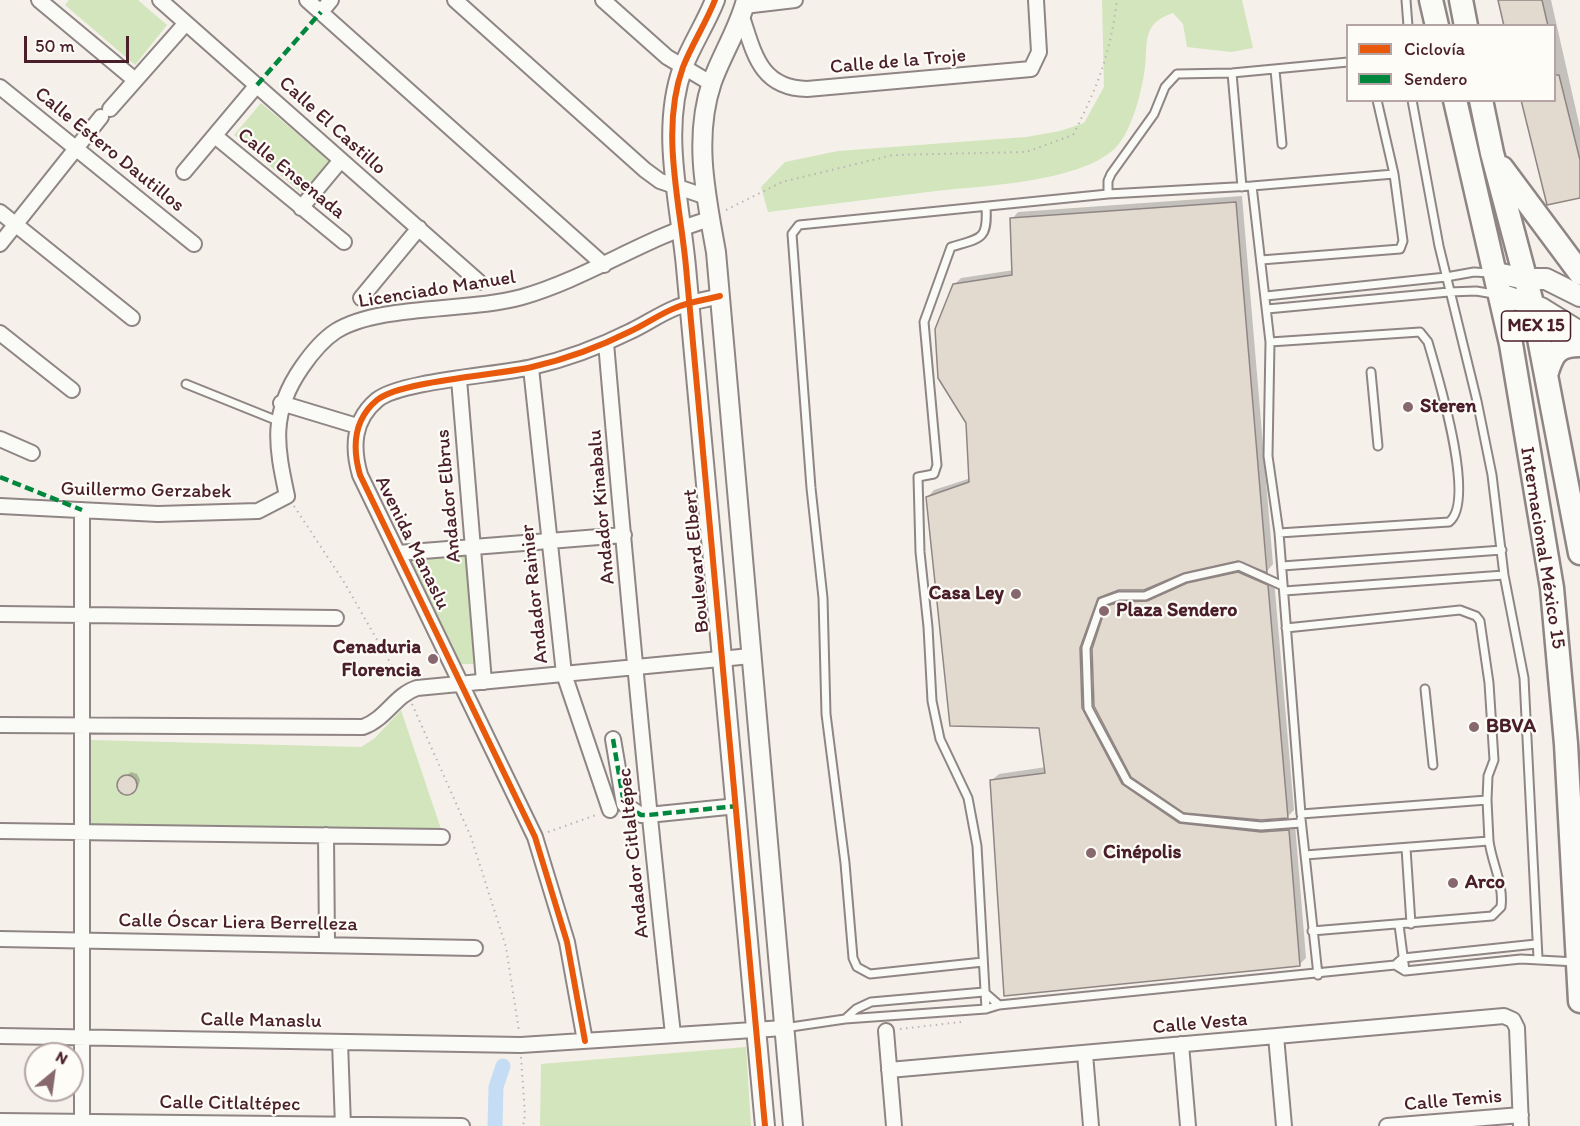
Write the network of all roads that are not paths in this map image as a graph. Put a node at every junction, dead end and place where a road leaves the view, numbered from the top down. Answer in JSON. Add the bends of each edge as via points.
{"nodes":[{"id":1,"x":39,"y":0,"type":"edge"},
{"id":2,"x":160,"y":0,"type":"edge"},
{"id":3,"x":307,"y":0,"type":"edge"},
{"id":4,"x":331,"y":0,"type":"edge"},
{"id":5,"x":455,"y":0,"type":"edge"},
{"id":6,"x":603,"y":0,"type":"edge"},
{"id":7,"x":715,"y":0,"type":"edge"},
{"id":8,"x":795,"y":0,"type":"edge"},
{"id":9,"x":1036,"y":0,"type":"edge"},
{"id":10,"x":1407,"y":0,"type":"edge"},
{"id":11,"x":1431,"y":0,"type":"edge"},
{"id":12,"x":1461,"y":0,"type":"edge"},
{"id":13,"x":55,"y":5,"type":"edge"},
{"id":14,"x":744,"y":6,"type":"edge"},
{"id":15,"x":321,"y":12,"type":"junction"},
{"id":16,"x":186,"y":23,"type":"junction"},
{"id":17,"x":1408,"y":24,"type":"edge"},
{"id":18,"x":1437,"y":24,"type":"edge"},
{"id":19,"x":1466,"y":24,"type":"edge"},
{"id":20,"x":1346,"y":62,"type":"edge"},
{"id":21,"x":683,"y":67,"type":"junction"},
{"id":22,"x":1275,"y":70,"type":"junction"},
{"id":23,"x":1232,"y":73,"type":"junction"},
{"id":24,"x":135,"y":80,"type":"junction"},
{"id":25,"x":712,"y":84,"type":"junction"},
{"id":26,"x":257,"y":85,"type":"junction"},
{"id":27,"x":0,"y":87,"type":"edge"},
{"id":28,"x":1377,"y":102,"type":"edge"},
{"id":29,"x":1412,"y":102,"type":"edge"},
{"id":30,"x":1455,"y":102,"type":"edge"},
{"id":31,"x":1481,"y":102,"type":"edge"},
{"id":32,"x":214,"y":136,"type":"junction"},
{"id":33,"x":1282,"y":144,"type":"dead end"},
{"id":34,"x":76,"y":148,"type":"junction"},
{"id":35,"x":1492,"y":153,"type":"junction"},
{"id":36,"x":340,"y":160,"type":"junction"},
{"id":37,"x":184,"y":172,"type":"dead end"},
{"id":38,"x":1394,"y":174,"type":"junction"},
{"id":39,"x":677,"y":186,"type":"junction"},
{"id":40,"x":1252,"y":186,"type":"junction"},
{"id":41,"x":1242,"y":187,"type":"junction"},
{"id":42,"x":1108,"y":194,"type":"junction"},
{"id":43,"x":704,"y":196,"type":"junction"},
{"id":44,"x":301,"y":207,"type":"junction"},
{"id":45,"x":986,"y":207,"type":"junction"},
{"id":46,"x":0,"y":212,"type":"edge"},
{"id":47,"x":710,"y":219,"type":"junction"},
{"id":48,"x":15,"y":225,"type":"junction"},
{"id":49,"x":682,"y":226,"type":"junction"},
{"id":50,"x":419,"y":228,"type":"junction"},
{"id":51,"x":344,"y":242,"type":"dead end"},
{"id":52,"x":0,"y":244,"type":"edge"},
{"id":53,"x":194,"y":244,"type":"dead end"},
{"id":54,"x":1261,"y":260,"type":"junction"},
{"id":55,"x":604,"y":265,"type":"junction"},
{"id":56,"x":1580,"y":273,"type":"edge"},
{"id":57,"x":1446,"y":277,"type":"junction"},
{"id":58,"x":1526,"y":279,"type":"junction"},
{"id":59,"x":479,"y":282,"type":"dead end"},
{"id":60,"x":1498,"y":284,"type":"junction"},
{"id":61,"x":1449,"y":292,"type":"junction"},
{"id":62,"x":720,"y":296,"type":"junction"},
{"id":63,"x":1266,"y":296,"type":"junction"},
{"id":64,"x":1580,"y":296,"type":"edge"},
{"id":65,"x":361,"y":298,"type":"dead end"},
{"id":66,"x":690,"y":303,"type":"junction"},
{"id":67,"x":1533,"y":307,"type":"junction"},
{"id":68,"x":1267,"y":309,"type":"junction"},
{"id":69,"x":132,"y":318,"type":"dead end"},
{"id":70,"x":1580,"y":332,"type":"edge"},
{"id":71,"x":0,"y":333,"type":"edge"},
{"id":72,"x":1270,"y":342,"type":"junction"},
{"id":73,"x":606,"y":343,"type":"junction"},
{"id":74,"x":1580,"y":345,"type":"edge"},
{"id":75,"x":531,"y":368,"type":"junction"},
{"id":76,"x":1371,"y":372,"type":"dead end"},
{"id":77,"x":1546,"y":375,"type":"junction"},
{"id":78,"x":459,"y":380,"type":"junction"},
{"id":79,"x":186,"y":384,"type":"dead end"},
{"id":80,"x":72,"y":390,"type":"dead end"},
{"id":81,"x":281,"y":403,"type":"junction"},
{"id":82,"x":278,"y":421,"type":"junction"},
{"id":83,"x":357,"y":426,"type":"junction"},
{"id":84,"x":0,"y":439,"type":"edge"},
{"id":85,"x":1378,"y":446,"type":"dead end"},
{"id":86,"x":32,"y":453,"type":"dead end"},
{"id":87,"x":287,"y":496,"type":"joint"},
{"id":88,"x":0,"y":506,"type":"edge"},
{"id":89,"x":82,"y":510,"type":"junction"},
{"id":90,"x":1279,"y":533,"type":"junction"},
{"id":91,"x":624,"y":535,"type":"junction"},
{"id":92,"x":549,"y":541,"type":"junction"},
{"id":93,"x":473,"y":547,"type":"junction"},
{"id":94,"x":1502,"y":550,"type":"junction"},
{"id":95,"x":398,"y":553,"type":"junction"},
{"id":96,"x":1580,"y":553,"type":"edge"},
{"id":97,"x":1282,"y":566,"type":"junction"},
{"id":98,"x":1504,"y":575,"type":"junction"},
{"id":99,"x":1284,"y":588,"type":"junction"},
{"id":100,"x":0,"y":614,"type":"edge"},
{"id":101,"x":82,"y":614,"type":"junction"},
{"id":102,"x":336,"y":618,"type":"dead end"},
{"id":103,"x":1287,"y":628,"type":"junction"},
{"id":104,"x":751,"y":656,"type":"junction"},
{"id":105,"x":723,"y":659,"type":"junction"},
{"id":106,"x":637,"y":667,"type":"junction"},
{"id":107,"x":564,"y":674,"type":"junction"},
{"id":108,"x":484,"y":681,"type":"junction"},
{"id":109,"x":463,"y":684,"type":"junction"},
{"id":110,"x":1425,"y":689,"type":"dead end"},
{"id":111,"x":0,"y":725,"type":"edge"},
{"id":112,"x":82,"y":726,"type":"junction"},
{"id":113,"x":614,"y":739,"type":"dead end"},
{"id":114,"x":1433,"y":765,"type":"dead end"},
{"id":115,"x":1487,"y":800,"type":"junction"},
{"id":116,"x":737,"y":806,"type":"junction"},
{"id":117,"x":610,"y":810,"type":"road end"},
{"id":118,"x":1300,"y":814,"type":"junction"},
{"id":119,"x":648,"y":815,"type":"junction"},
{"id":120,"x":1301,"y":822,"type":"junction"},
{"id":121,"x":0,"y":831,"type":"edge"},
{"id":122,"x":82,"y":832,"type":"junction"},
{"id":123,"x":326,"y":835,"type":"junction"},
{"id":124,"x":442,"y":837,"type":"dead end"},
{"id":125,"x":1489,"y":841,"type":"junction"},
{"id":126,"x":1406,"y":848,"type":"junction"},
{"id":127,"x":1305,"y":855,"type":"junction"},
{"id":128,"x":1411,"y":924,"type":"junction"},
{"id":129,"x":1399,"y":925,"type":"junction"},
{"id":130,"x":1312,"y":931,"type":"junction"},
{"id":131,"x":0,"y":939,"type":"edge"},
{"id":132,"x":82,"y":940,"type":"junction"},
{"id":133,"x":327,"y":944,"type":"junction"},
{"id":134,"x":1536,"y":944,"type":"junction"},
{"id":135,"x":475,"y":948,"type":"dead end"},
{"id":136,"x":1403,"y":958,"type":"junction"},
{"id":137,"x":1538,"y":958,"type":"junction"},
{"id":138,"x":983,"y":962,"type":"junction"},
{"id":139,"x":1579,"y":962,"type":"edge"},
{"id":140,"x":1395,"y":965,"type":"junction"},
{"id":141,"x":1405,"y":971,"type":"junction"},
{"id":142,"x":1318,"y":975,"type":"junction"},
{"id":143,"x":984,"y":992,"type":"junction"},
{"id":144,"x":1580,"y":1001,"type":"edge"},
{"id":145,"x":999,"y":1005,"type":"junction"},
{"id":146,"x":986,"y":1009,"type":"junction"},
{"id":147,"x":845,"y":1019,"type":"junction"},
{"id":148,"x":784,"y":1028,"type":"junction"},
{"id":149,"x":758,"y":1030,"type":"junction"},
{"id":150,"x":886,"y":1031,"type":"road end"},
{"id":151,"x":673,"y":1034,"type":"junction"},
{"id":152,"x":0,"y":1036,"type":"edge"},
{"id":153,"x":1276,"y":1036,"type":"junction"},
{"id":154,"x":82,"y":1037,"type":"junction"},
{"id":155,"x":585,"y":1041,"type":"junction"},
{"id":156,"x":340,"y":1042,"type":"junction"},
{"id":157,"x":1181,"y":1044,"type":"junction"},
{"id":158,"x":1085,"y":1054,"type":"junction"},
{"id":159,"x":889,"y":1070,"type":"junction"},
{"id":160,"x":0,"y":1121,"type":"edge"},
{"id":161,"x":1521,"y":1121,"type":"edge"},
{"id":162,"x":81,"y":1124,"type":"edge"},
{"id":163,"x":343,"y":1125,"type":"edge"},
{"id":164,"x":460,"y":1126,"type":"edge"},
{"id":165,"x":765,"y":1126,"type":"edge"},
{"id":166,"x":793,"y":1126,"type":"edge"},
{"id":167,"x":894,"y":1126,"type":"edge"},
{"id":168,"x":1091,"y":1126,"type":"edge"},
{"id":169,"x":1188,"y":1126,"type":"edge"},
{"id":170,"x":1284,"y":1126,"type":"edge"},
{"id":171,"x":1387,"y":1126,"type":"edge"}],
"edges":[{"from":1,"to":13,"type":"street"},
{"from":2,"to":16,"type":"street","name":"Calle El Castillo"},
{"from":3,"to":15,"type":"street"},
{"from":4,"to":15,"type":"street"},
{"from":5,"to":39,"type":"street","via":[[645,170],[660,181]]},
{"from":6,"to":21,"type":"street"},
{"from":7,"to":21,"type":"street","name":"Boulevard Elbert"},
{"from":8,"to":14,"type":"street"},
{"from":9,"to":14,"type":"street","name":"Calle de la Troje","via":[[1039,52],[1031,69],[807,89],[784,86],[767,75],[756,56]]},
{"from":10,"to":17,"type":"lane"},
{"from":11,"to":18,"type":"main road"},
{"from":12,"to":19,"type":"main road"},
{"from":13,"to":24,"type":"street"},
{"from":14,"to":25,"type":"street"},
{"from":15,"to":55,"type":"street"},
{"from":16,"to":24,"type":"street"},
{"from":16,"to":26,"type":"street","name":"Calle El Castillo"},
{"from":20,"to":22,"type":"lane"},
{"from":21,"to":25,"type":"street"},
{"from":21,"to":39,"type":"street","name":"Boulevard Elbert","via":[[672,126]]},
{"from":22,"to":23,"type":"lane"},
{"from":22,"to":33,"type":"lane"},
{"from":23,"to":41,"type":"lane"},
{"from":23,"to":42,"type":"lane","via":[[1185,73],[1170,80],[1154,114],[1108,181]]},
{"from":24,"to":34,"type":"street"},
{"from":25,"to":43,"type":"street","via":[[703,135]]},
{"from":26,"to":32,"type":"street"},
{"from":26,"to":36,"type":"street","name":"Calle El Castillo"},
{"from":27,"to":34,"type":"street","name":"Calle Estero Dautillos"},
{"from":28,"to":38,"type":"lane"},
{"from":29,"to":57,"type":"lane"},
{"from":30,"to":60,"type":"main road","name":"Internacional México 15","number":"MEX 15"},
{"from":31,"to":35,"type":"main road","name":"Internacional México 15","number":"MEX 15"},
{"from":32,"to":37,"type":"street"},
{"from":32,"to":44,"type":"street","name":"Calle Ensenada"},
{"from":34,"to":48,"type":"street"},
{"from":34,"to":53,"type":"street","name":"Calle Estero Dautillos"},
{"from":35,"to":56,"type":"main road"},
{"from":35,"to":58,"type":"main road","name":"Internacional México 15","number":"MEX 15"},
{"from":36,"to":44,"type":"street"},
{"from":36,"to":50,"type":"street","name":"Calle El Castillo"},
{"from":38,"to":40,"type":"lane"},
{"from":38,"to":54,"type":"lane","via":[[1403,241],[1400,249]]},
{"from":39,"to":43,"type":"street"},
{"from":39,"to":49,"type":"street","name":"Boulevard Elbert"},
{"from":40,"to":41,"type":"lane"},
{"from":40,"to":54,"type":"lane"},
{"from":41,"to":42,"type":"lane"},
{"from":42,"to":45,"type":"lane"},
{"from":43,"to":47,"type":"street"},
{"from":44,"to":51,"type":"street","name":"Calle Ensenada"},
{"from":45,"to":138,"type":"lane","via":[[985,233],[981,238],[951,247],[924,322],[937,465],[934,474],[918,477],[932,701],[940,739],[968,798],[980,877]]},
{"from":45,"to":138,"type":"lane","via":[[799,225],[791,241],[823,598],[826,714],[854,958],[857,967],[870,975]]},
{"from":46,"to":48,"type":"street"},
{"from":47,"to":49,"type":"street","name":"Licenciado Manuel"},
{"from":47,"to":62,"type":"street"},
{"from":48,"to":52,"type":"street"},
{"from":48,"to":69,"type":"street"},
{"from":49,"to":55,"type":"street","name":"Licenciado Manuel"},
{"from":49,"to":66,"type":"street","name":"Boulevard Elbert"},
{"from":50,"to":59,"type":"street","name":"Calle El Castillo"},
{"from":50,"to":65,"type":"street"},
{"from":54,"to":63,"type":"lane"},
{"from":55,"to":81,"type":"street","name":"Licenciado Manuel","via":[[561,284],[503,302],[363,319],[347,325],[323,340]]},
{"from":57,"to":60,"type":"lane","via":[[1474,272]]},
{"from":57,"to":61,"type":"lane"},
{"from":57,"to":63,"type":"lane"},
{"from":58,"to":60,"type":"main road"},
{"from":58,"to":64,"type":"main road","via":[[1546,279]]},
{"from":58,"to":67,"type":"main road","name":"Internacional México 15","number":"MEX 15"},
{"from":60,"to":61,"type":"lane","via":[[1476,291]]},
{"from":60,"to":67,"type":"main road"},
{"from":60,"to":139,"type":"main road","name":"Internacional México 15","number":"MEX 15","via":[[1552,588],[1562,682]]},
{"from":61,"to":68,"type":"lane"},
{"from":61,"to":94,"type":"lane","via":[[1477,400]]},
{"from":62,"to":66,"type":"street"},
{"from":62,"to":104,"type":"street"},
{"from":63,"to":68,"type":"lane"},
{"from":66,"to":73,"type":"street"},
{"from":66,"to":105,"type":"street","name":"Boulevard Elbert"},
{"from":67,"to":70,"type":"main road"},
{"from":67,"to":77,"type":"main road","name":"Internacional México 15","number":"MEX 15"},
{"from":68,"to":72,"type":"lane"},
{"from":71,"to":80,"type":"street"},
{"from":72,"to":90,"type":"lane","via":[[1268,456]]},
{"from":72,"to":90,"type":"lane","via":[[1415,332],[1425,336],[1453,439],[1460,501],[1455,518],[1449,522]]},
{"from":73,"to":75,"type":"street"},
{"from":73,"to":91,"type":"street","name":"Andador Kinabalu"},
{"from":74,"to":77,"type":"main road","via":[[1560,348],[1552,354]]},
{"from":75,"to":78,"type":"street"},
{"from":75,"to":92,"type":"street","name":"Andador Rainier"},
{"from":76,"to":85,"type":"lane"},
{"from":77,"to":96,"type":"main road","name":"Internacional México 15","number":"MEX 15"},
{"from":78,"to":83,"type":"street","via":[[405,389],[379,399],[362,415]]},
{"from":78,"to":93,"type":"street","name":"Andador Elbrus"},
{"from":79,"to":82,"type":"lane"},
{"from":81,"to":82,"type":"street","name":"Licenciado Manuel"},
{"from":81,"to":83,"type":"street"},
{"from":82,"to":87,"type":"street","name":"Licenciado Manuel","via":[[278,453]]},
{"from":83,"to":95,"type":"street","name":"Avenida Manaslu","via":[[356,461],[360,475]]},
{"from":84,"to":86,"type":"street"},
{"from":87,"to":89,"type":"street","name":"Guillermo Gerzabek","via":[[261,511],[158,514]]},
{"from":88,"to":89,"type":"street","name":"Guillermo Gerzabek"},
{"from":89,"to":101,"type":"street"},
{"from":90,"to":97,"type":"lane"},
{"from":91,"to":92,"type":"street"},
{"from":91,"to":106,"type":"street","name":"Andador Kinabalu"},
{"from":92,"to":93,"type":"street"},
{"from":92,"to":107,"type":"street","name":"Andador Rainier"},
{"from":93,"to":95,"type":"street"},
{"from":93,"to":108,"type":"street","name":"Andador Elbrus"},
{"from":94,"to":97,"type":"lane"},
{"from":94,"to":98,"type":"lane"},
{"from":95,"to":109,"type":"street","name":"Avenida Manaslu"},
{"from":97,"to":99,"type":"lane"},
{"from":98,"to":99,"type":"lane"},
{"from":98,"to":134,"type":"lane","via":[[1524,678],[1536,877]]},
{"from":99,"to":103,"type":"lane"},
{"from":99,"to":120,"type":"lane","via":[[1239,566],[1185,578],[1145,596],[1119,596],[1102,602],[1086,648],[1088,708],[1127,781],[1182,818],[1261,826]]},
{"from":100,"to":101,"type":"street"},
{"from":101,"to":102,"type":"street"},
{"from":101,"to":112,"type":"street"},
{"from":103,"to":115,"type":"lane","via":[[1460,610],[1476,616],[1489,683],[1494,760],[1488,776]]},
{"from":103,"to":118,"type":"lane"},
{"from":104,"to":105,"type":"street","name":"Boulevard Elbert"},
{"from":104,"to":148,"type":"street"},
{"from":105,"to":106,"type":"street","name":"Boulevard Elbert"},
{"from":105,"to":116,"type":"street","name":"Boulevard Elbert"},
{"from":106,"to":107,"type":"street","name":"Boulevard Elbert"},
{"from":106,"to":119,"type":"street","name":"Andador Citlaltépec"},
{"from":107,"to":108,"type":"street","name":"Boulevard Elbert"},
{"from":107,"to":117,"type":"street","name":"Andador Rainier"},
{"from":108,"to":109,"type":"street","name":"Boulevard Elbert"},
{"from":109,"to":112,"type":"street","name":"Boulevard Elbert","via":[[407,691],[381,718],[363,727]]},
{"from":109,"to":155,"type":"street","name":"Avenida Manaslu","via":[[535,837],[567,942]]},
{"from":110,"to":114,"type":"lane"},
{"from":111,"to":112,"type":"street"},
{"from":112,"to":122,"type":"street"},
{"from":113,"to":119,"type":"street","via":[[624,804]]},
{"from":115,"to":118,"type":"lane"},
{"from":115,"to":125,"type":"lane"},
{"from":116,"to":119,"type":"street"},
{"from":116,"to":149,"type":"street","name":"Boulevard Elbert"},
{"from":118,"to":120,"type":"lane"},
{"from":119,"to":151,"type":"street","name":"Andador Citlaltépec"},
{"from":120,"to":127,"type":"lane"},
{"from":121,"to":122,"type":"street"},
{"from":122,"to":123,"type":"street"},
{"from":122,"to":132,"type":"street"},
{"from":123,"to":124,"type":"street"},
{"from":123,"to":133,"type":"street"},
{"from":125,"to":126,"type":"lane"},
{"from":125,"to":128,"type":"lane","via":[[1492,863],[1502,887],[1499,912]]},
{"from":126,"to":127,"type":"lane"},
{"from":126,"to":128,"type":"lane"},
{"from":127,"to":130,"type":"lane"},
{"from":128,"to":129,"type":"lane"},
{"from":129,"to":130,"type":"lane"},
{"from":129,"to":136,"type":"lane"},
{"from":130,"to":142,"type":"lane"},
{"from":131,"to":132,"type":"street","name":"Calle Óscar Liera Berrelleza"},
{"from":132,"to":133,"type":"street","name":"Calle Óscar Liera Berrelleza"},
{"from":132,"to":154,"type":"street"},
{"from":133,"to":135,"type":"street","name":"Calle Óscar Liera Berrelleza"},
{"from":134,"to":136,"type":"lane"},
{"from":134,"to":137,"type":"lane"},
{"from":136,"to":140,"type":"lane"},
{"from":136,"to":141,"type":"lane"},
{"from":137,"to":139,"type":"lane"},
{"from":137,"to":141,"type":"lane"},
{"from":138,"to":143,"type":"lane"},
{"from":139,"to":144,"type":"main road","name":"Internacional México 15","number":"MEX 15"},
{"from":140,"to":141,"type":"lane"},
{"from":140,"to":142,"type":"lane"},
{"from":142,"to":145,"type":"lane"},
{"from":143,"to":145,"type":"lane"},
{"from":143,"to":146,"type":"lane"},
{"from":143,"to":147,"type":"lane","via":[[871,1002]]},
{"from":145,"to":146,"type":"lane"},
{"from":146,"to":147,"type":"lane"},
{"from":147,"to":148,"type":"lane"},
{"from":148,"to":149,"type":"street","name":"Calle Manaslu"},
{"from":148,"to":166,"type":"street"},
{"from":149,"to":151,"type":"street","name":"Calle Manaslu"},
{"from":149,"to":165,"type":"street","name":"Boulevard Elbert"},
{"from":150,"to":159,"type":"street"},
{"from":151,"to":155,"type":"street","name":"Calle Manaslu"},
{"from":152,"to":154,"type":"street","name":"Calle Manaslu"},
{"from":153,"to":157,"type":"street","name":"Calle Vesta"},
{"from":153,"to":161,"type":"street","name":"Calle Vesta","via":[[1503,1016],[1513,1020],[1517,1028]]},
{"from":153,"to":170,"type":"street"},
{"from":154,"to":156,"type":"street","name":"Calle Manaslu"},
{"from":154,"to":162,"type":"street"},
{"from":155,"to":156,"type":"street","name":"Calle Manaslu","via":[[521,1045]]},
{"from":156,"to":163,"type":"street"},
{"from":157,"to":158,"type":"street","name":"Calle Vesta"},
{"from":157,"to":169,"type":"street"},
{"from":158,"to":159,"type":"street","name":"Calle Vesta"},
{"from":158,"to":168,"type":"street"},
{"from":159,"to":167,"type":"street"},
{"from":160,"to":162,"type":"street","name":"Calle Citlaltépec"},
{"from":161,"to":171,"type":"street","name":"Calle Temis"},
{"from":162,"to":163,"type":"street","name":"Calle Citlaltépec"},
{"from":163,"to":164,"type":"street","name":"Calle Citlaltépec"}]}
